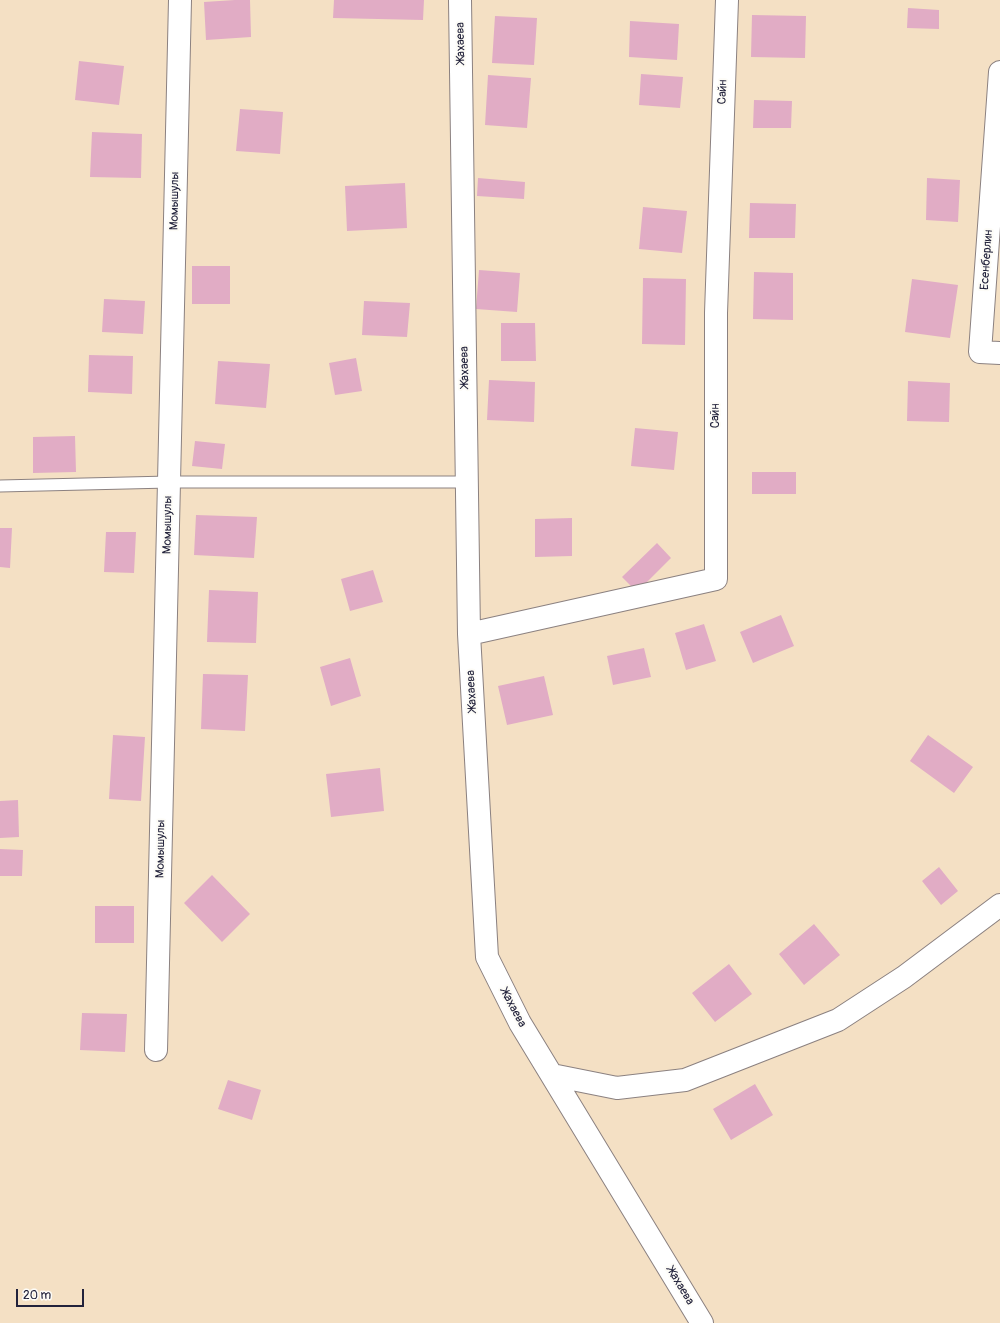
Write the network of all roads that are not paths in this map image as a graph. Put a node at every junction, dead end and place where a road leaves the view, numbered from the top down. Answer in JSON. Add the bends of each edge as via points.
{"nodes":[{"id":1,"x":180,"y":0,"type":"edge"},
{"id":2,"x":460,"y":0,"type":"edge"},
{"id":3,"x":726,"y":0,"type":"edge"},
{"id":4,"x":1000,"y":72,"type":"edge"},
{"id":5,"x":990,"y":352,"type":"edge"},
{"id":6,"x":169,"y":482,"type":"junction"},
{"id":7,"x":467,"y":482,"type":"junction"},
{"id":8,"x":0,"y":486,"type":"edge"},
{"id":9,"x":469,"y":634,"type":"junction"},
{"id":10,"x":1000,"y":905,"type":"edge"},
{"id":11,"x":156,"y":1050,"type":"dead end"},
{"id":12,"x":552,"y":1075,"type":"junction"},
{"id":13,"x":702,"y":1323,"type":"edge"}],
"edges":[{"from":1,"to":6,"type":"street","name":"Момышулы"},
{"from":2,"to":7,"type":"street","name":"Жахаева"},
{"from":3,"to":9,"type":"street","name":"Сайн","via":[[716,313],[716,579]]},
{"from":4,"to":5,"type":"street","name":"Есенберлин"},
{"from":6,"to":7,"type":"lane"},
{"from":6,"to":8,"type":"lane"},
{"from":6,"to":11,"type":"street","name":"Момышулы"},
{"from":7,"to":9,"type":"street","name":"Жахаева"},
{"from":9,"to":12,"type":"street","name":"Жахаева","via":[[487,957],[520,1023]]},
{"from":10,"to":12,"type":"street","via":[[904,977],[838,1020],[685,1080],[617,1088]]},
{"from":12,"to":13,"type":"street","name":"Жахаева"}]}
